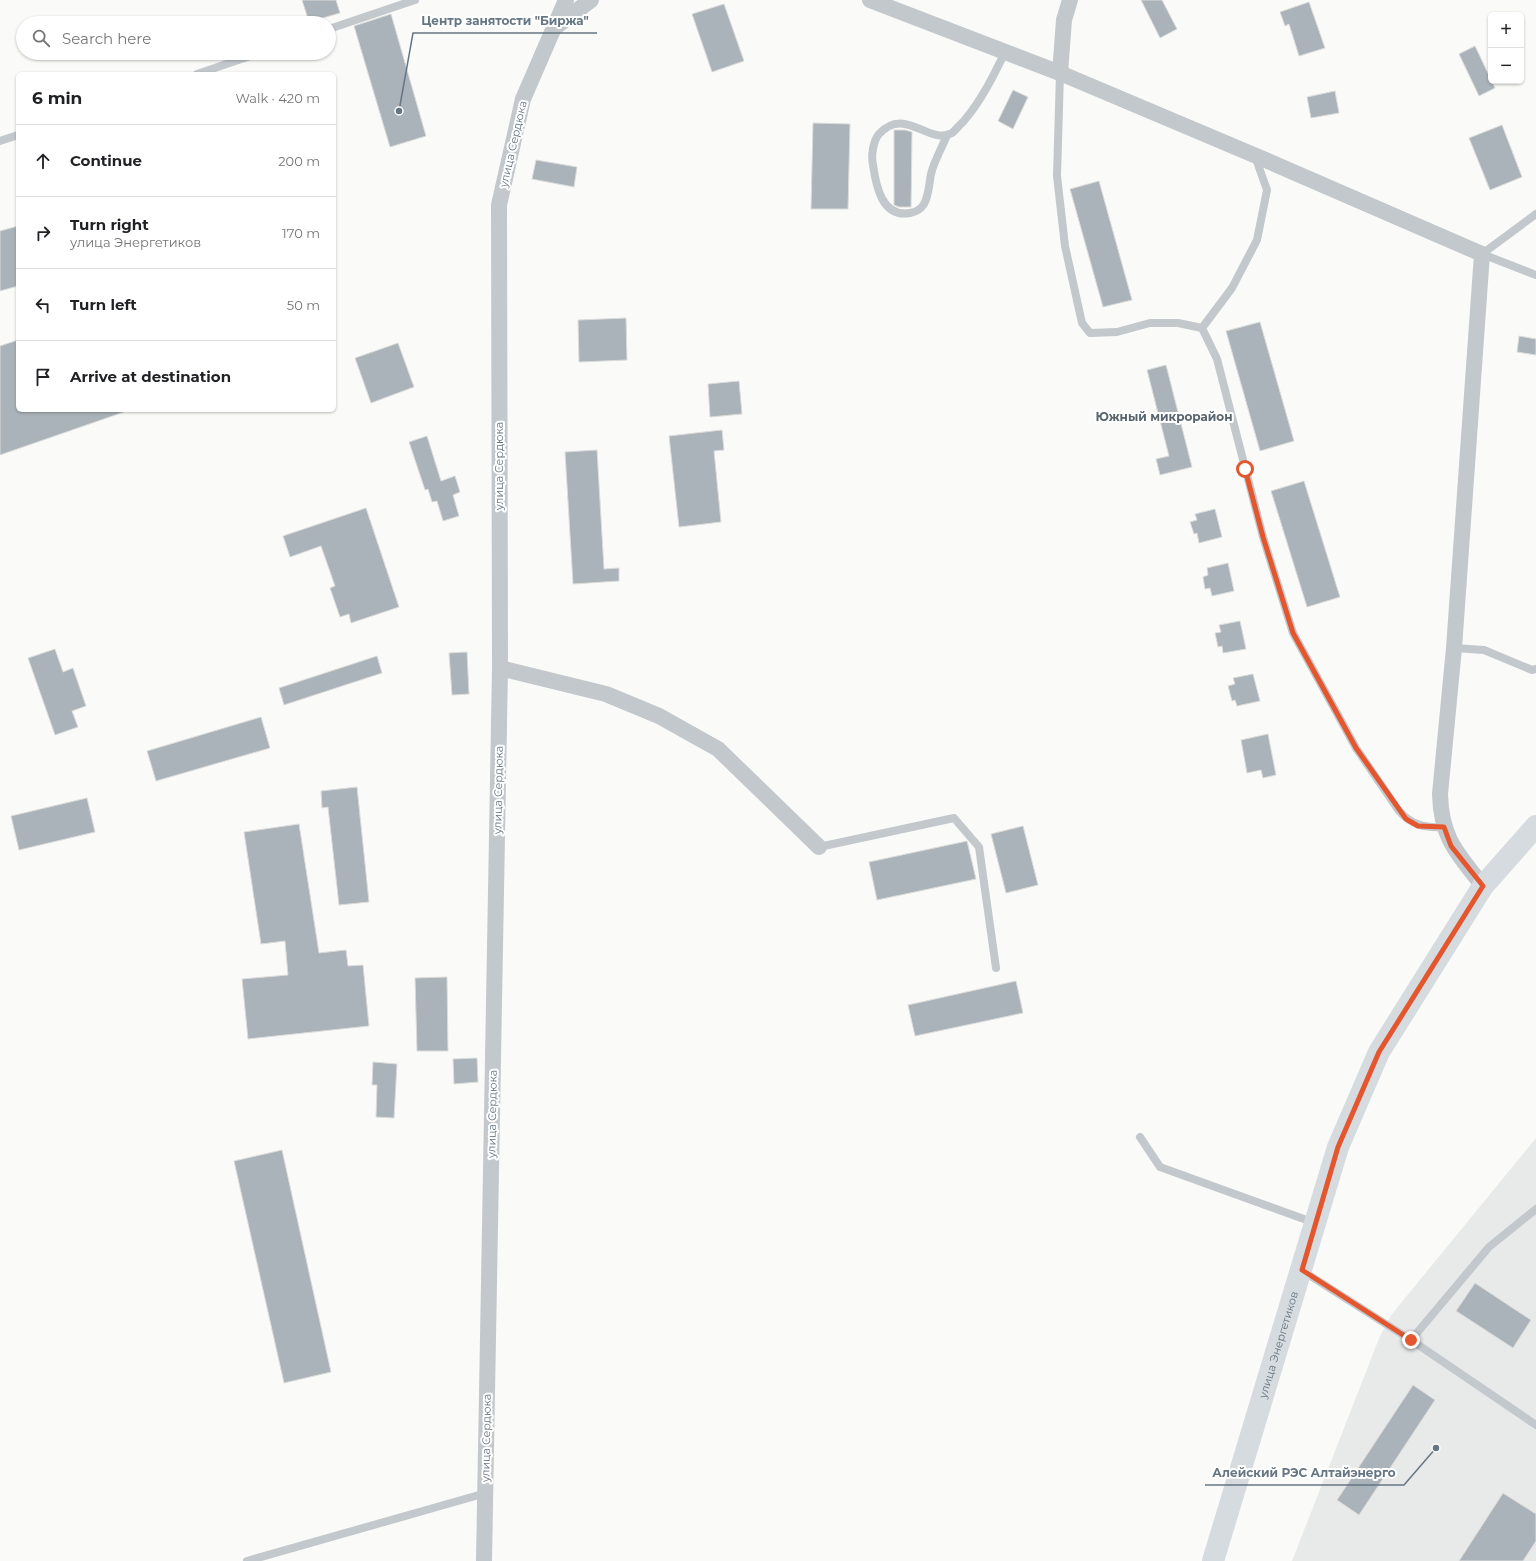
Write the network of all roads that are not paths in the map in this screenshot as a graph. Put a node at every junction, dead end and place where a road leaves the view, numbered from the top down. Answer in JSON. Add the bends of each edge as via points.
{"nodes":[{"id":1,"x":415,"y":0,"type":"edge"},
{"id":2,"x":566,"y":0,"type":"edge"},
{"id":3,"x":591,"y":0,"type":"edge"},
{"id":4,"x":870,"y":0,"type":"edge"},
{"id":5,"x":1070,"y":0,"type":"edge"},
{"id":6,"x":336,"y":27,"type":"edge"},
{"id":7,"x":553,"y":29,"type":"junction"},
{"id":8,"x":1005,"y":52,"type":"junction"},
{"id":9,"x":238,"y":60,"type":"edge"},
{"id":10,"x":203,"y":72,"type":"edge"},
{"id":11,"x":1060,"y":73,"type":"junction"},
{"id":12,"x":947,"y":135,"type":"junction"},
{"id":13,"x":16,"y":136,"type":"edge"},
{"id":14,"x":0,"y":141,"type":"edge"},
{"id":15,"x":1254,"y":155,"type":"junction"},
{"id":16,"x":1536,"y":214,"type":"edge"},
{"id":17,"x":1482,"y":254,"type":"junction"},
{"id":18,"x":1536,"y":275,"type":"edge"},
{"id":19,"x":1202,"y":328,"type":"junction"},
{"id":20,"x":1454,"y":648,"type":"junction"},
{"id":21,"x":500,"y":668,"type":"junction"},
{"id":22,"x":1536,"y":669,"type":"edge"},
{"id":23,"x":1536,"y":826,"type":"edge"},
{"id":24,"x":1444,"y":827,"type":"junction"},
{"id":25,"x":820,"y":847,"type":"joint"},
{"id":26,"x":1483,"y":886,"type":"junction"},
{"id":27,"x":996,"y":968,"type":"dead end"},
{"id":28,"x":1140,"y":1137,"type":"dead end"},
{"id":29,"x":1536,"y":1209,"type":"edge"},
{"id":30,"x":1316,"y":1223,"type":"junction"},
{"id":31,"x":1302,"y":1270,"type":"junction"},
{"id":32,"x":1411,"y":1340,"type":"junction"},
{"id":33,"x":1536,"y":1424,"type":"edge"},
{"id":34,"x":486,"y":1493,"type":"junction"},
{"id":35,"x":247,"y":1561,"type":"edge"},
{"id":36,"x":484,"y":1561,"type":"edge"},
{"id":37,"x":1213,"y":1561,"type":"edge"}],
"edges":[{"from":1,"to":6,"type":"lane"},
{"from":2,"to":7,"type":"street","name":"улица Сердюка"},
{"from":3,"to":7,"type":"street"},
{"from":4,"to":8,"type":"street"},
{"from":5,"to":11,"type":"street","via":[[1064,20]]},
{"from":7,"to":21,"type":"street","name":"улица Сердюка","via":[[523,99],[499,205]]},
{"from":8,"to":11,"type":"street"},
{"from":8,"to":12,"type":"lane","via":[[973,110],[954,132]]},
{"from":9,"to":10,"type":"lane"},
{"from":11,"to":15,"type":"street"},
{"from":11,"to":19,"type":"lane","via":[[1057,176],[1065,246],[1082,323],[1090,334],[1117,332],[1150,323],[1178,323]]},
{"from":12,"to":12,"type":"lane","via":[[931,133],[901,123],[890,125],[877,137],[871,156],[874,173],[879,192],[890,209],[897,214],[917,212],[924,204],[934,165]]},
{"from":13,"to":14,"type":"lane"},
{"from":15,"to":17,"type":"street"},
{"from":15,"to":19,"type":"lane","via":[[1267,190],[1257,240],[1232,288]]},
{"from":16,"to":17,"type":"lane"},
{"from":17,"to":18,"type":"lane"},
{"from":17,"to":20,"type":"street"},
{"from":19,"to":24,"type":"lane","via":[[1217,359],[1263,537],[1293,633],[1356,748],[1399,811],[1418,826]]},
{"from":20,"to":22,"type":"lane","via":[[1484,650],[1532,670]]},
{"from":20,"to":24,"type":"street","via":[[1440,794],[1440,812]]},
{"from":21,"to":25,"type":"street","via":[[606,694],[666,720],[718,749]]},
{"from":21,"to":34,"type":"street","name":"улица Сердюка"},
{"from":23,"to":26,"type":"main road","name":"улица Энергетиков"},
{"from":24,"to":26,"type":"street","via":[[1451,846]]},
{"from":25,"to":27,"type":"lane","via":[[954,818],[979,848]]},
{"from":26,"to":30,"type":"main road","name":"улица Энергетиков","via":[[1379,1052],[1338,1147]]},
{"from":28,"to":30,"type":"lane","via":[[1160,1167]]},
{"from":29,"to":32,"type":"lane","via":[[1489,1247]]},
{"from":30,"to":31,"type":"main road","name":"улица Энергетиков"},
{"from":31,"to":32,"type":"lane"},
{"from":31,"to":37,"type":"main road","name":"улица Энергетиков"},
{"from":32,"to":33,"type":"lane"},
{"from":34,"to":35,"type":"lane"},
{"from":34,"to":36,"type":"street","name":"улица Сердюка"}]}
